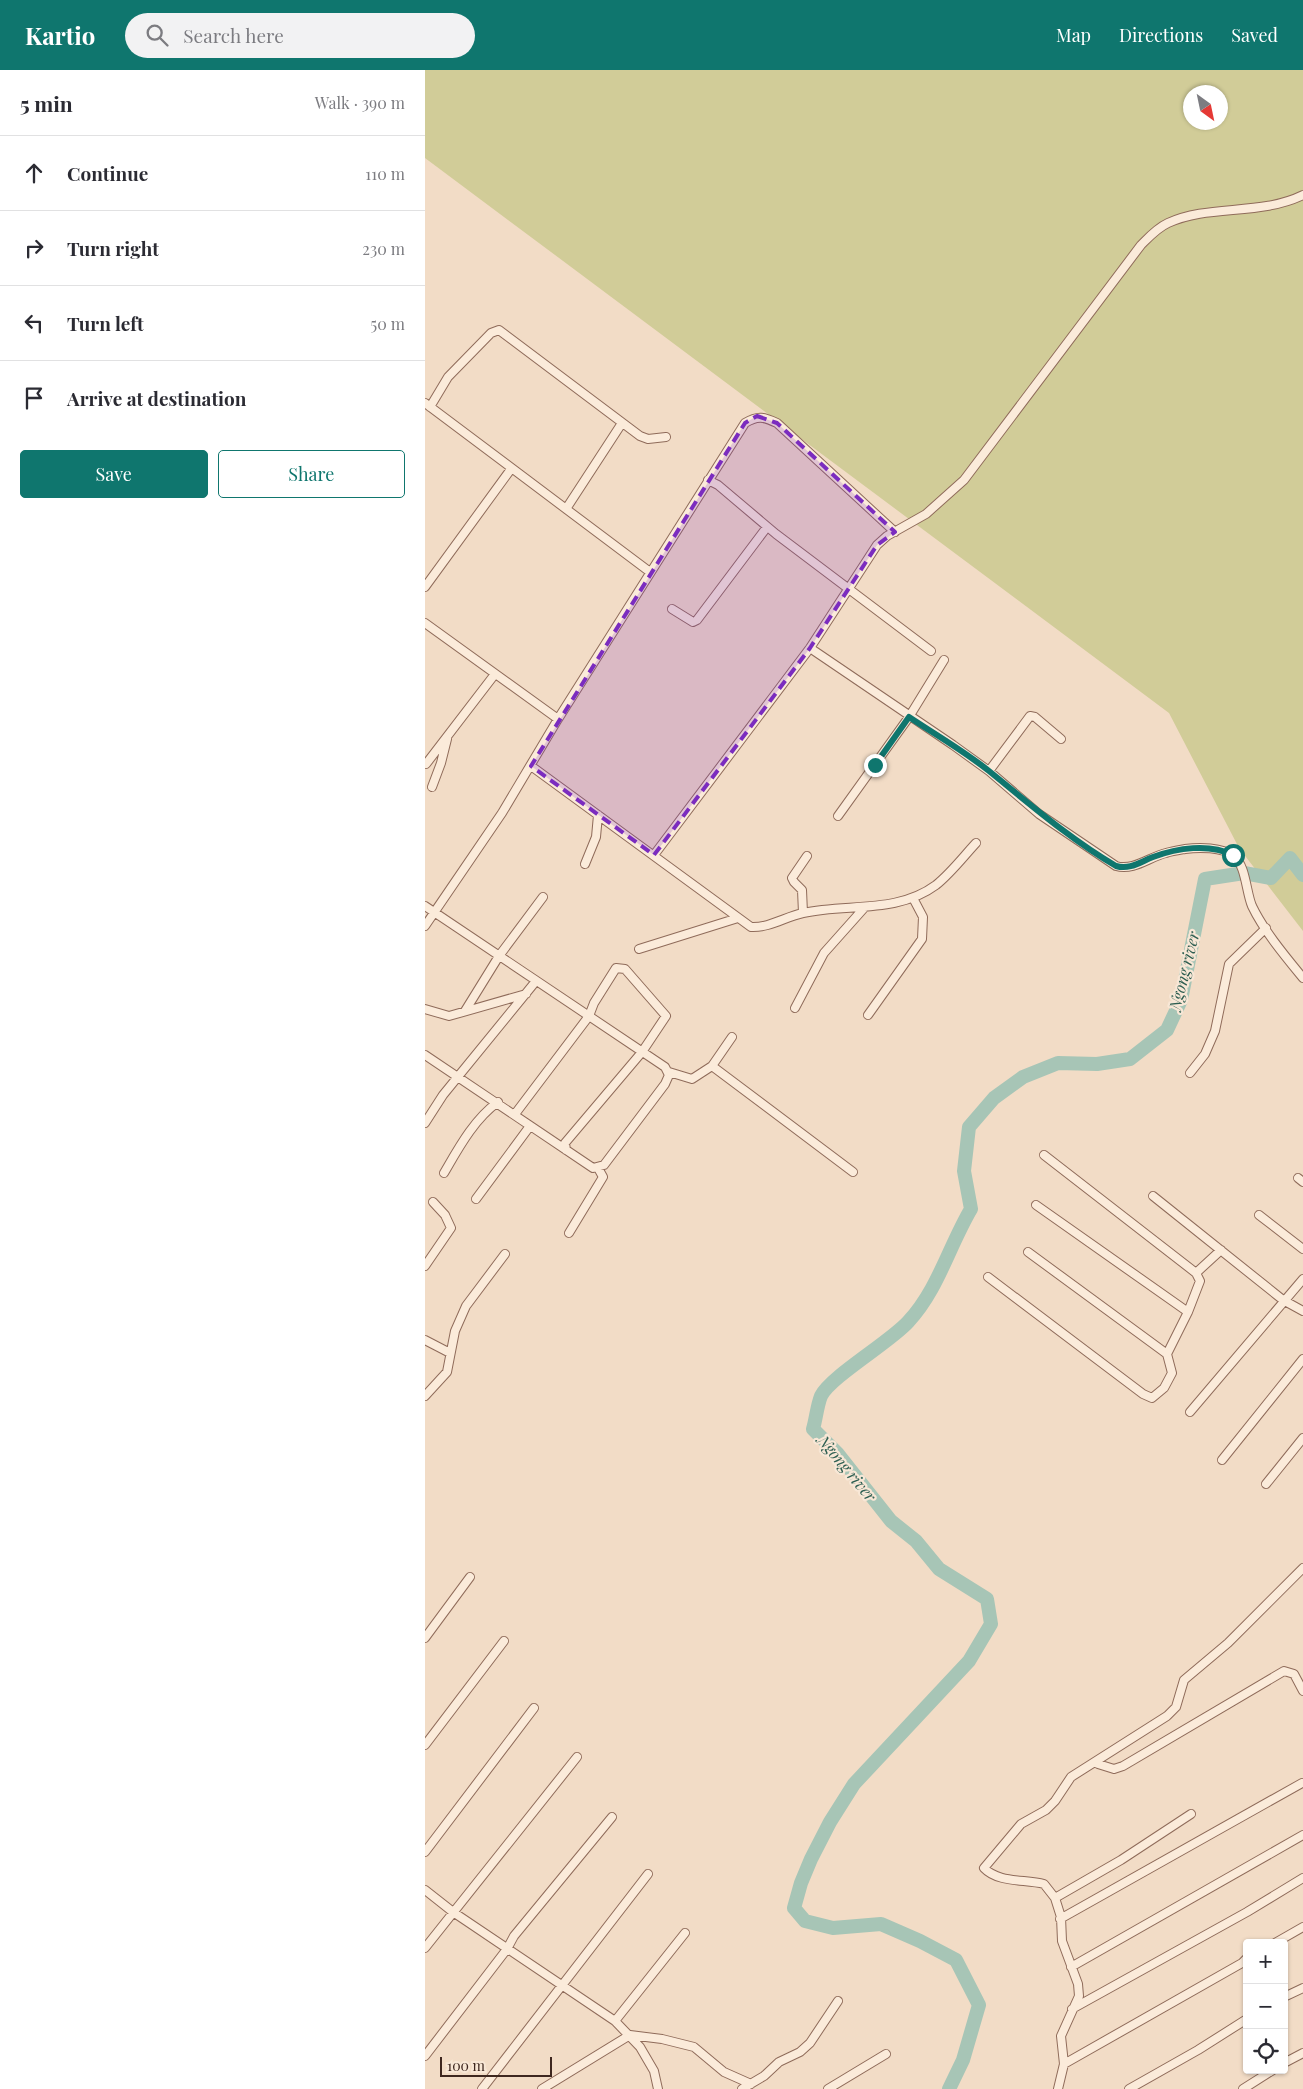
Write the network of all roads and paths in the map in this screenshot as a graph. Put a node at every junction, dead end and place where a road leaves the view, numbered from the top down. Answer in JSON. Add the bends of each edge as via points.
{"nodes":[{"id":1,"x":1303,"y":195,"type":"edge"},
{"id":2,"x":427,"y":405,"type":"edge"},
{"id":3,"x":622,"y":423,"type":"junction"},
{"id":4,"x":666,"y":437,"type":"dead end"},
{"id":5,"x":511,"y":469,"type":"junction"},
{"id":6,"x":708,"y":480,"type":"junction"},
{"id":7,"x":566,"y":509,"type":"junction"},
{"id":8,"x":767,"y":527,"type":"junction"},
{"id":9,"x":895,"y":532,"type":"junction"},
{"id":10,"x":651,"y":572,"type":"junction"},
{"id":11,"x":425,"y":587,"type":"edge"},
{"id":12,"x":847,"y":589,"type":"junction"},
{"id":13,"x":672,"y":610,"type":"dead end"},
{"id":14,"x":425,"y":623,"type":"edge"},
{"id":15,"x":810,"y":648,"type":"junction"},
{"id":16,"x":931,"y":651,"type":"dead end"},
{"id":17,"x":944,"y":660,"type":"dead end"},
{"id":18,"x":495,"y":674,"type":"junction"},
{"id":19,"x":909,"y":717,"type":"junction"},
{"id":20,"x":558,"y":719,"type":"junction"},
{"id":21,"x":447,"y":737,"type":"junction"},
{"id":22,"x":1061,"y":738,"type":"dead end"},
{"id":23,"x":427,"y":764,"type":"dead end"},
{"id":24,"x":531,"y":766,"type":"junction"},
{"id":25,"x":989,"y":771,"type":"junction"},
{"id":26,"x":432,"y":787,"type":"dead end"},
{"id":27,"x":599,"y":815,"type":"junction"},
{"id":28,"x":838,"y":816,"type":"dead end"},
{"id":29,"x":976,"y":843,"type":"dead end"},
{"id":30,"x":654,"y":855,"type":"junction"},
{"id":31,"x":807,"y":856,"type":"dead end"},
{"id":32,"x":585,"y":864,"type":"dead end"},
{"id":33,"x":543,"y":897,"type":"dead end"},
{"id":34,"x":913,"y":898,"type":"junction"},
{"id":35,"x":425,"y":906,"type":"edge"},
{"id":36,"x":865,"y":907,"type":"junction"},
{"id":37,"x":434,"y":912,"type":"junction"},
{"id":38,"x":803,"y":913,"type":"junction"},
{"id":39,"x":738,"y":918,"type":"junction"},
{"id":40,"x":425,"y":926,"type":"edge"},
{"id":41,"x":1266,"y":928,"type":"junction"},
{"id":42,"x":639,"y":948,"type":"dead end"},
{"id":43,"x":499,"y":956,"type":"junction"},
{"id":44,"x":1303,"y":978,"type":"edge"},
{"id":45,"x":537,"y":981,"type":"junction"},
{"id":46,"x":526,"y":994,"type":"junction"},
{"id":47,"x":795,"y":1008,"type":"dead end"},
{"id":48,"x":425,"y":1009,"type":"edge"},
{"id":49,"x":465,"y":1011,"type":"junction"},
{"id":50,"x":589,"y":1016,"type":"junction"},
{"id":51,"x":868,"y":1016,"type":"dead end"},
{"id":52,"x":732,"y":1037,"type":"dead end"},
{"id":53,"x":642,"y":1052,"type":"junction"},
{"id":54,"x":425,"y":1055,"type":"edge"},
{"id":55,"x":712,"y":1066,"type":"junction"},
{"id":56,"x":669,"y":1072,"type":"junction"},
{"id":57,"x":1190,"y":1073,"type":"dead end"},
{"id":58,"x":459,"y":1078,"type":"junction"},
{"id":59,"x":498,"y":1102,"type":"junction"},
{"id":60,"x":515,"y":1114,"type":"junction"},
{"id":61,"x":425,"y":1123,"type":"edge"},
{"id":62,"x":530,"y":1126,"type":"junction"},
{"id":63,"x":566,"y":1150,"type":"junction"},
{"id":64,"x":1044,"y":1155,"type":"dead end"},
{"id":65,"x":598,"y":1168,"type":"junction"},
{"id":66,"x":853,"y":1172,"type":"dead end"},
{"id":67,"x":444,"y":1173,"type":"dead end"},
{"id":68,"x":1153,"y":1196,"type":"dead end"},
{"id":69,"x":476,"y":1199,"type":"dead end"},
{"id":70,"x":433,"y":1202,"type":"dead end"},
{"id":71,"x":1036,"y":1205,"type":"dead end"},
{"id":72,"x":1259,"y":1215,"type":"dead end"},
{"id":73,"x":569,"y":1233,"type":"dead end"},
{"id":74,"x":1303,"y":1249,"type":"edge"},
{"id":75,"x":1221,"y":1250,"type":"junction"},
{"id":76,"x":1028,"y":1252,"type":"dead end"},
{"id":77,"x":505,"y":1254,"type":"dead end"},
{"id":78,"x":425,"y":1266,"type":"edge"},
{"id":79,"x":1197,"y":1272,"type":"junction"},
{"id":80,"x":988,"y":1277,"type":"dead end"},
{"id":81,"x":1303,"y":1279,"type":"edge"},
{"id":82,"x":1283,"y":1300,"type":"junction"},
{"id":83,"x":1188,"y":1312,"type":"junction"},
{"id":84,"x":1303,"y":1312,"type":"edge"},
{"id":85,"x":425,"y":1340,"type":"edge"},
{"id":86,"x":450,"y":1353,"type":"junction"},
{"id":87,"x":1167,"y":1354,"type":"junction"},
{"id":88,"x":1303,"y":1359,"type":"edge"},
{"id":89,"x":425,"y":1396,"type":"edge"},
{"id":90,"x":1190,"y":1412,"type":"dead end"},
{"id":91,"x":1303,"y":1438,"type":"edge"},
{"id":92,"x":1222,"y":1460,"type":"dead end"},
{"id":93,"x":1266,"y":1484,"type":"dead end"},
{"id":94,"x":1303,"y":1568,"type":"edge"},
{"id":95,"x":471,"y":1577,"type":"dead end"},
{"id":96,"x":425,"y":1638,"type":"edge"},
{"id":97,"x":504,"y":1641,"type":"dead end"},
{"id":98,"x":1303,"y":1691,"type":"edge"},
{"id":99,"x":534,"y":1708,"type":"dead end"},
{"id":100,"x":425,"y":1745,"type":"edge"},
{"id":101,"x":577,"y":1758,"type":"dead end"},
{"id":102,"x":1098,"y":1764,"type":"dead end"},
{"id":103,"x":1302,"y":1783,"type":"edge"},
{"id":104,"x":1191,"y":1814,"type":"dead end"},
{"id":105,"x":612,"y":1817,"type":"dead end"},
{"id":106,"x":1303,"y":1835,"type":"edge"},
{"id":107,"x":425,"y":1852,"type":"edge"},
{"id":108,"x":649,"y":1874,"type":"dead end"},
{"id":109,"x":1303,"y":1878,"type":"edge"},
{"id":110,"x":425,"y":1890,"type":"edge"},
{"id":111,"x":1055,"y":1898,"type":"junction"},
{"id":112,"x":453,"y":1912,"type":"junction"},
{"id":113,"x":1060,"y":1919,"type":"junction"},
{"id":114,"x":1303,"y":1927,"type":"edge"},
{"id":115,"x":685,"y":1933,"type":"dead end"},
{"id":116,"x":1282,"y":1939,"type":"edge"},
{"id":117,"x":425,"y":1948,"type":"edge"},
{"id":118,"x":507,"y":1949,"type":"junction"},
{"id":119,"x":1243,"y":1965,"type":"edge"},
{"id":120,"x":1071,"y":1967,"type":"junction"},
{"id":121,"x":562,"y":1984,"type":"junction"},
{"id":122,"x":1303,"y":1988,"type":"edge"},
{"id":123,"x":1288,"y":1995,"type":"edge"},
{"id":124,"x":839,"y":2001,"type":"dead end"},
{"id":125,"x":1072,"y":2009,"type":"junction"},
{"id":126,"x":615,"y":2021,"type":"junction"},
{"id":127,"x":1243,"y":2022,"type":"edge"},
{"id":128,"x":630,"y":2035,"type":"junction"},
{"id":129,"x":1303,"y":2052,"type":"edge"},
{"id":130,"x":886,"y":2054,"type":"dead end"},
{"id":131,"x":425,"y":2056,"type":"edge"},
{"id":132,"x":1288,"y":2061,"type":"edge"},
{"id":133,"x":1063,"y":2064,"type":"junction"},
{"id":134,"x":1267,"y":2074,"type":"edge"},
{"id":135,"x":751,"y":2084,"type":"junction"},
{"id":136,"x":482,"y":2089,"type":"edge"},
{"id":137,"x":542,"y":2089,"type":"edge"},
{"id":138,"x":658,"y":2089,"type":"edge"},
{"id":139,"x":742,"y":2089,"type":"edge"},
{"id":140,"x":828,"y":2089,"type":"edge"},
{"id":141,"x":1058,"y":2089,"type":"edge"},
{"id":142,"x":1129,"y":2089,"type":"edge"},
{"id":143,"x":1243,"y":2089,"type":"edge"}],
"edges":[{"from":1,"to":9,"type":"street","via":[[1262,208],[1179,219],[1153,233],[964,480],[937,505]]},
{"from":2,"to":3,"type":"street","via":[[453,371],[491,333],[499,330]]},
{"from":2,"to":5,"type":"street"},
{"from":3,"to":4,"type":"street","via":[[648,439]]},
{"from":3,"to":7,"type":"street"},
{"from":5,"to":7,"type":"street"},
{"from":5,"to":11,"type":"street"},
{"from":6,"to":8,"type":"street"},
{"from":6,"to":9,"type":"street","via":[[745,423],[757,416],[767,418],[777,423]]},
{"from":6,"to":10,"type":"street"},
{"from":7,"to":10,"type":"street"},
{"from":8,"to":12,"type":"street"},
{"from":8,"to":13,"type":"street","via":[[697,620],[688,621]]},
{"from":9,"to":12,"type":"street","via":[[881,539]]},
{"from":10,"to":20,"type":"street"},
{"from":12,"to":15,"type":"street"},
{"from":12,"to":16,"type":"street"},
{"from":14,"to":18,"type":"street"},
{"from":15,"to":19,"type":"street"},
{"from":15,"to":30,"type":"street"},
{"from":17,"to":19,"type":"street"},
{"from":18,"to":20,"type":"street"},
{"from":18,"to":21,"type":"street"},
{"from":19,"to":25,"type":"street"},
{"from":19,"to":28,"type":"street"},
{"from":20,"to":24,"type":"street"},
{"from":21,"to":23,"type":"street"},
{"from":21,"to":26,"type":"street"},
{"from":22,"to":25,"type":"street","via":[[1030,716]]},
{"from":24,"to":27,"type":"street"},
{"from":24,"to":37,"type":"street"},
{"from":25,"to":41,"type":"street","via":[[1039,814],[1116,866],[1134,866],[1167,852],[1190,849],[1211,849],[1233,855]]},
{"from":27,"to":30,"type":"street"},
{"from":27,"to":32,"type":"street","via":[[596,837]]},
{"from":29,"to":34,"type":"street","via":[[935,885]]},
{"from":30,"to":39,"type":"street"},
{"from":31,"to":38,"type":"street","via":[[792,878],[803,890]]},
{"from":33,"to":43,"type":"street"},
{"from":34,"to":36,"type":"street"},
{"from":34,"to":51,"type":"street","via":[[923,917],[922,939]]},
{"from":35,"to":37,"type":"street"},
{"from":36,"to":38,"type":"street"},
{"from":36,"to":47,"type":"street","via":[[824,953]]},
{"from":37,"to":40,"type":"street"},
{"from":37,"to":43,"type":"street"},
{"from":38,"to":39,"type":"street","via":[[756,928]]},
{"from":39,"to":42,"type":"street"},
{"from":41,"to":44,"type":"street"},
{"from":41,"to":57,"type":"street","via":[[1229,964],[1215,1031],[1205,1054]]},
{"from":43,"to":45,"type":"street"},
{"from":43,"to":49,"type":"street"},
{"from":45,"to":46,"type":"street"},
{"from":45,"to":50,"type":"street"},
{"from":46,"to":49,"type":"street"},
{"from":46,"to":58,"type":"street"},
{"from":48,"to":49,"type":"street","via":[[449,1016]]},
{"from":50,"to":53,"type":"street"},
{"from":50,"to":53,"type":"street","via":[[593,1003],[616,968],[625,969],[666,1016]]},
{"from":50,"to":60,"type":"street"},
{"from":52,"to":55,"type":"street"},
{"from":53,"to":56,"type":"street"},
{"from":53,"to":63,"type":"street","via":[[565,1143]]},
{"from":54,"to":58,"type":"street"},
{"from":55,"to":56,"type":"street","via":[[692,1079]]},
{"from":55,"to":66,"type":"street"},
{"from":56,"to":65,"type":"street","via":[[665,1084],[630,1133]]},
{"from":58,"to":59,"type":"street"},
{"from":58,"to":61,"type":"street","via":[[443,1095]]},
{"from":59,"to":60,"type":"street"},
{"from":59,"to":67,"type":"street","via":[[488,1109],[458,1148]]},
{"from":60,"to":62,"type":"street"},
{"from":62,"to":63,"type":"street"},
{"from":62,"to":69,"type":"street"},
{"from":63,"to":65,"type":"street"},
{"from":64,"to":79,"type":"street"},
{"from":65,"to":73,"type":"street","via":[[603,1177]]},
{"from":68,"to":75,"type":"street"},
{"from":70,"to":78,"type":"street","via":[[445,1214],[451,1228]]},
{"from":71,"to":83,"type":"street"},
{"from":72,"to":74,"type":"street"},
{"from":75,"to":79,"type":"street"},
{"from":75,"to":82,"type":"street"},
{"from":76,"to":87,"type":"street"},
{"from":77,"to":86,"type":"street","via":[[466,1306]]},
{"from":79,"to":83,"type":"street","via":[[1200,1280]]},
{"from":80,"to":87,"type":"street","via":[[1148,1397],[1157,1395],[1169,1381],[1172,1373]]},
{"from":81,"to":82,"type":"street"},
{"from":82,"to":84,"type":"street"},
{"from":82,"to":90,"type":"street"},
{"from":83,"to":87,"type":"street"},
{"from":85,"to":86,"type":"street"},
{"from":86,"to":89,"type":"street","via":[[447,1372]]},
{"from":88,"to":92,"type":"street"},
{"from":91,"to":93,"type":"street"},
{"from":94,"to":111,"type":"street","via":[[1229,1643],[1184,1680],[1177,1708],[1071,1777],[1055,1801],[1021,1824],[984,1868],[1003,1878],[1044,1884]]},
{"from":95,"to":96,"type":"street"},
{"from":97,"to":100,"type":"street"},
{"from":98,"to":102,"type":"street","via":[[1294,1674],[1284,1671],[1123,1766],[1114,1769]]},
{"from":99,"to":107,"type":"street"},
{"from":101,"to":112,"type":"street"},
{"from":103,"to":113,"type":"street"},
{"from":104,"to":111,"type":"street"},
{"from":105,"to":118,"type":"street","via":[[514,1936]]},
{"from":106,"to":120,"type":"street"},
{"from":108,"to":121,"type":"street"},
{"from":109,"to":125,"type":"street"},
{"from":110,"to":112,"type":"street"},
{"from":111,"to":113,"type":"street"},
{"from":112,"to":117,"type":"street"},
{"from":112,"to":118,"type":"street"},
{"from":113,"to":120,"type":"street","via":[[1062,1941]]},
{"from":114,"to":116,"type":"street"},
{"from":115,"to":126,"type":"street"},
{"from":118,"to":121,"type":"street"},
{"from":118,"to":131,"type":"street"},
{"from":119,"to":133,"type":"street"},
{"from":120,"to":125,"type":"street","via":[[1079,1996]]},
{"from":121,"to":126,"type":"street"},
{"from":121,"to":136,"type":"street"},
{"from":122,"to":123,"type":"street"},
{"from":124,"to":135,"type":"street","via":[[800,2052],[779,2062]]},
{"from":125,"to":133,"type":"street","via":[[1061,2036]]},
{"from":126,"to":128,"type":"street"},
{"from":127,"to":142,"type":"street"},
{"from":128,"to":135,"type":"street","via":[[694,2047],[724,2072]]},
{"from":128,"to":137,"type":"street"},
{"from":128,"to":138,"type":"street","via":[[654,2071]]},
{"from":129,"to":132,"type":"street"},
{"from":130,"to":140,"type":"street"},
{"from":133,"to":141,"type":"street"},
{"from":134,"to":143,"type":"street"},
{"from":135,"to":139,"type":"street"}]}
